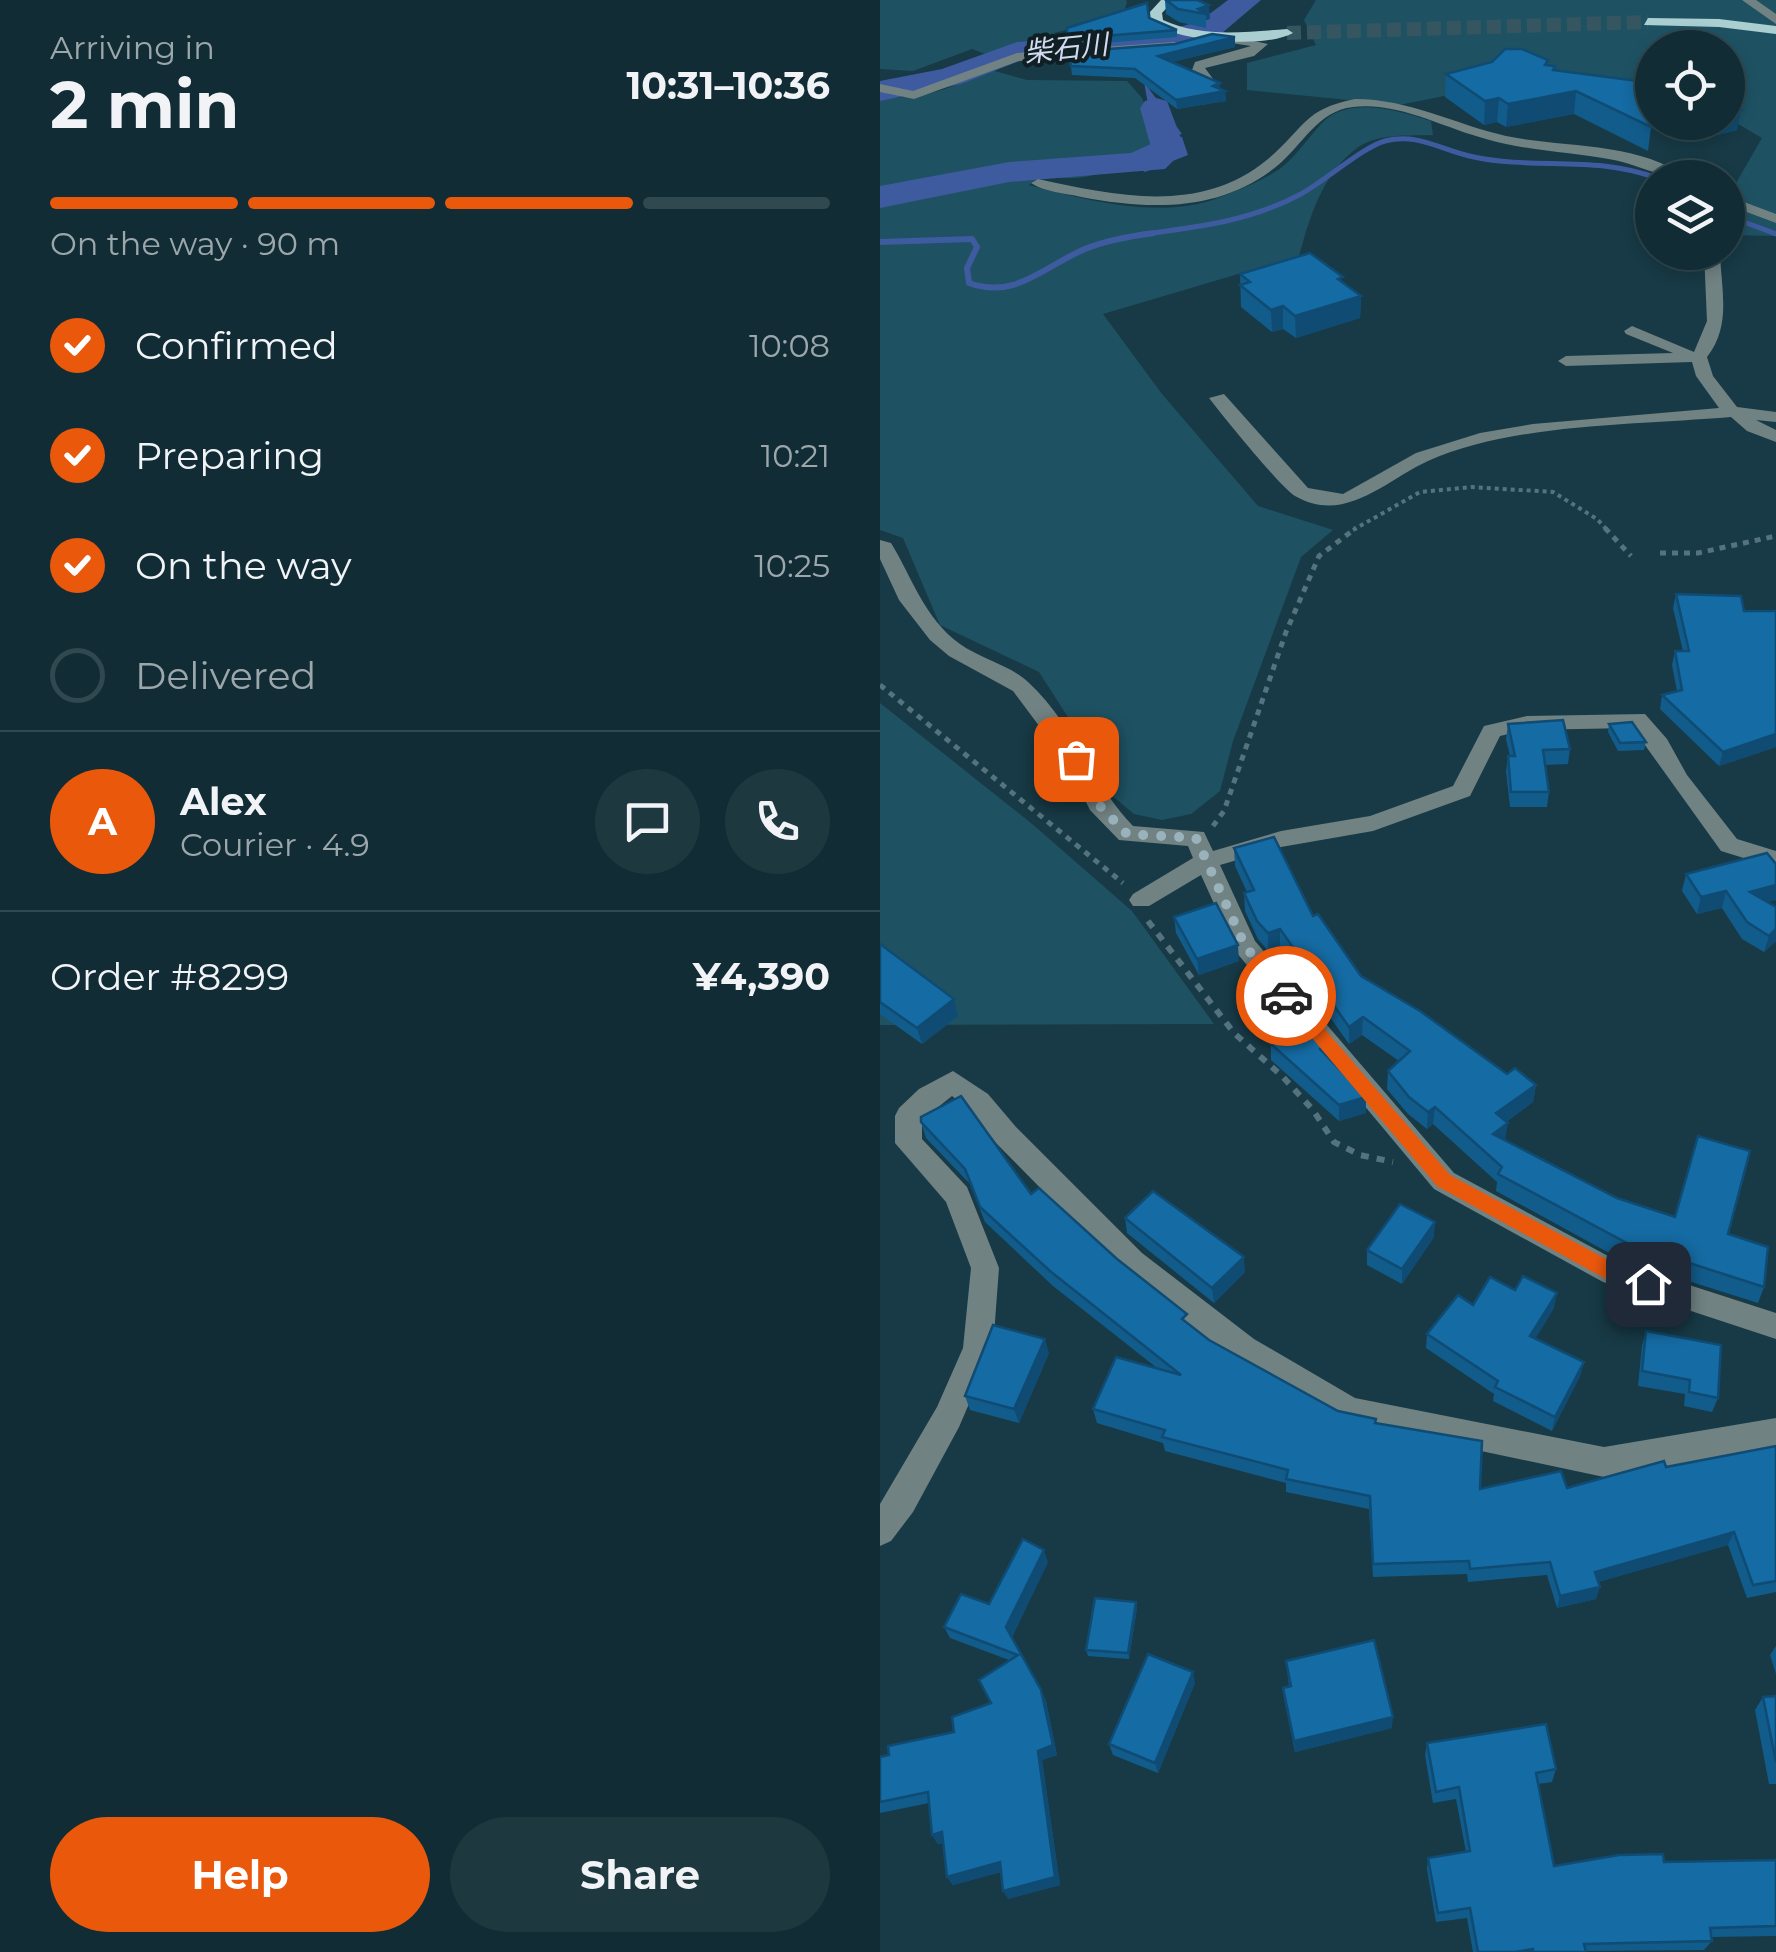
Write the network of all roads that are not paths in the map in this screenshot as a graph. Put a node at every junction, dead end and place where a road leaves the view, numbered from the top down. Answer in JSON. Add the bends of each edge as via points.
{"nodes":[{"id":1,"x":1168,"y":0,"type":"edge"},
{"id":2,"x":1748,"y":0,"type":"edge"},
{"id":3,"x":1776,"y":20,"type":"edge"},
{"id":4,"x":1648,"y":22,"type":"tunnel mouth"},
{"id":5,"x":1776,"y":30,"type":"edge"},
{"id":6,"x":1288,"y":34,"type":"tunnel mouth"},
{"id":7,"x":1211,"y":36,"type":"junction"},
{"id":8,"x":1209,"y":83,"type":"edge"},
{"id":9,"x":880,"y":88,"type":"edge"},
{"id":10,"x":1635,"y":160,"type":"edge"},
{"id":11,"x":1038,"y":183,"type":"dead end"},
{"id":12,"x":1745,"y":207,"type":"edge"},
{"id":13,"x":1776,"y":219,"type":"edge"},
{"id":14,"x":1713,"y":270,"type":"edge"},
{"id":15,"x":1632,"y":331,"type":"dead end"},
{"id":16,"x":1693,"y":357,"type":"junction"},
{"id":17,"x":1566,"y":361,"type":"dead end"},
{"id":18,"x":1218,"y":398,"type":"dead end"},
{"id":19,"x":1735,"y":412,"type":"junction"},
{"id":20,"x":1776,"y":417,"type":"edge"},
{"id":21,"x":1776,"y":437,"type":"edge"},
{"id":22,"x":880,"y":546,"type":"edge"},
{"id":23,"x":1201,"y":850,"type":"junction"},
{"id":24,"x":1776,"y":860,"type":"edge"},
{"id":25,"x":1141,"y":900,"type":"road end"},
{"id":26,"x":1776,"y":1326,"type":"edge"},
{"id":27,"x":1776,"y":1433,"type":"edge"},
{"id":28,"x":880,"y":1530,"type":"edge"}],
"edges":[{"from":1,"to":7,"type":"main road","via":[[1156,12],[1158,22]]},
{"from":2,"to":3,"type":"street"},
{"from":4,"to":5,"type":"main road"},
{"from":6,"to":7,"type":"main road"},
{"from":7,"to":8,"type":"street","via":[[1262,44],[1200,65]]},
{"from":7,"to":9,"type":"street","via":[[1175,46],[1017,57],[914,95]]},
{"from":10,"to":11,"type":"street","via":[[1508,141],[1402,108],[1357,104],[1324,110],[1269,166],[1197,200],[1126,201]]},
{"from":12,"to":13,"type":"street"},
{"from":14,"to":16,"type":"street","via":[[1717,327],[1710,345]]},
{"from":15,"to":16,"type":"street"},
{"from":16,"to":17,"type":"street"},
{"from":16,"to":19,"type":"street"},
{"from":18,"to":19,"type":"street","via":[[1301,492],[1346,500],[1422,457],[1480,438]]},
{"from":19,"to":20,"type":"street"},
{"from":19,"to":21,"type":"street"},
{"from":22,"to":23,"type":"street","via":[[937,636],[1020,686],[1076,759],[1098,804],[1127,834]]},
{"from":23,"to":24,"type":"street","via":[[1374,823],[1462,791],[1492,731],[1507,725],[1630,718],[1648,729],[1729,845]]},
{"from":23,"to":25,"type":"street"},
{"from":23,"to":26,"type":"street","via":[[1245,946],[1444,1180],[1613,1273]]},
{"from":27,"to":28,"type":"street","via":[[1604,1462],[1350,1411],[1244,1349],[1132,1262],[980,1102],[953,1082],[908,1116],[909,1144],[957,1195],[985,1268],[978,1348],[948,1417]]}]}
